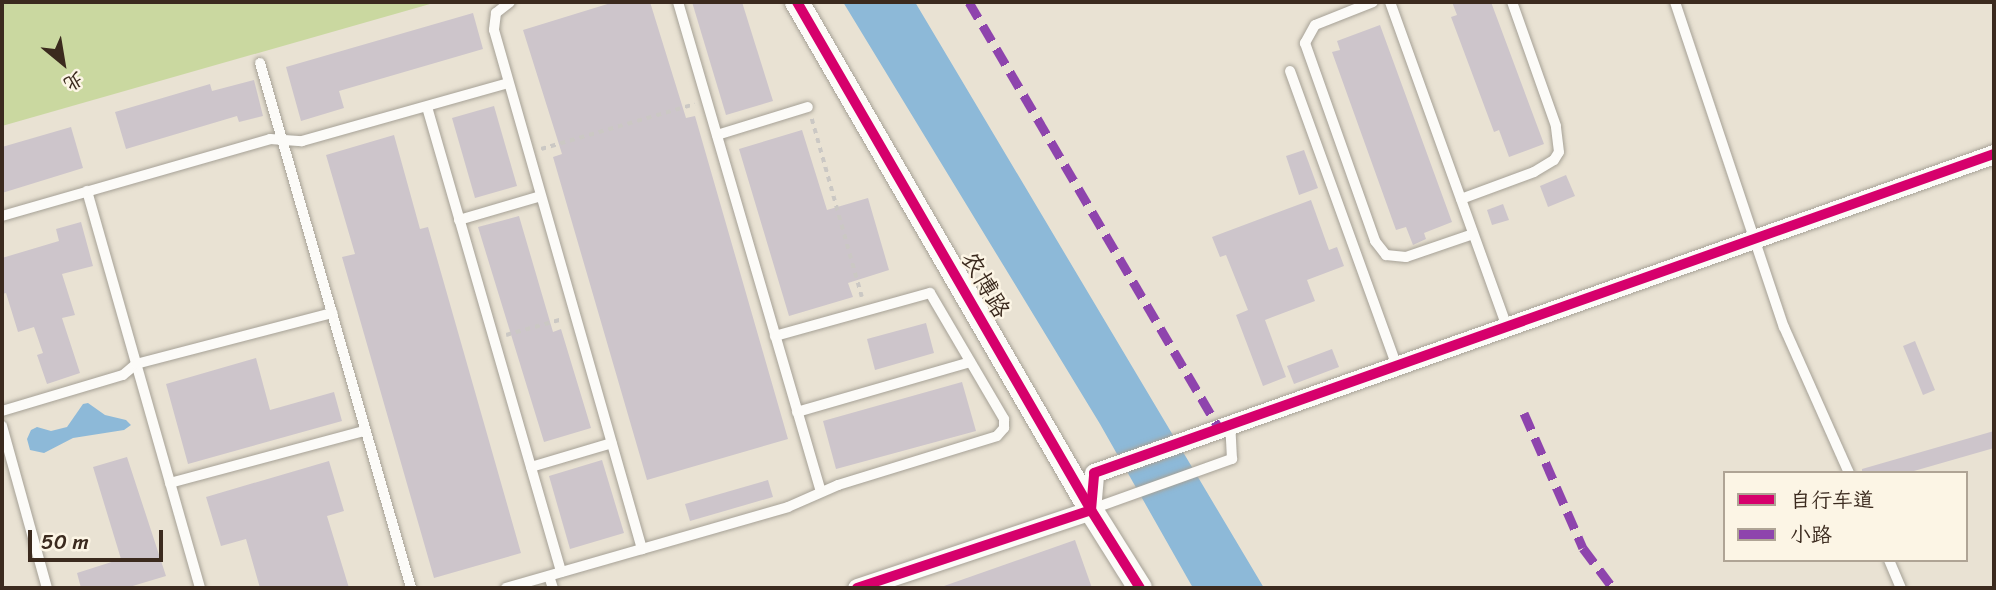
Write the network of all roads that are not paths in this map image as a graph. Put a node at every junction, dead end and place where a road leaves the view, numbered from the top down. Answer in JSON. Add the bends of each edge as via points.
{"nodes":[{"id":1,"x":510,"y":2,"type":"edge"},
{"id":2,"x":678,"y":2,"type":"edge"},
{"id":3,"x":797,"y":2,"type":"edge"},
{"id":4,"x":1373,"y":2,"type":"edge"},
{"id":5,"x":1390,"y":2,"type":"edge"},
{"id":6,"x":1512,"y":2,"type":"edge"},
{"id":7,"x":1675,"y":2,"type":"edge"},
{"id":8,"x":260,"y":63,"type":"dead end"},
{"id":9,"x":1290,"y":71,"type":"dead end"},
{"id":10,"x":508,"y":83,"type":"junction"},
{"id":11,"x":427,"y":107,"type":"junction"},
{"id":12,"x":808,"y":107,"type":"road end"},
{"id":13,"x":717,"y":135,"type":"junction"},
{"id":14,"x":281,"y":139,"type":"junction"},
{"id":15,"x":1994,"y":154,"type":"edge"},
{"id":16,"x":87,"y":191,"type":"junction"},
{"id":17,"x":541,"y":196,"type":"junction"},
{"id":18,"x":1461,"y":199,"type":"junction"},
{"id":19,"x":2,"y":215,"type":"edge"},
{"id":20,"x":459,"y":220,"type":"junction"},
{"id":21,"x":1473,"y":233,"type":"junction"},
{"id":22,"x":1752,"y":238,"type":"junction"},
{"id":23,"x":332,"y":313,"type":"junction"},
{"id":24,"x":1506,"y":325,"type":"junction"},
{"id":25,"x":775,"y":336,"type":"junction"},
{"id":26,"x":970,"y":362,"type":"junction"},
{"id":27,"x":136,"y":364,"type":"junction"},
{"id":28,"x":1396,"y":364,"type":"junction"},
{"id":29,"x":2,"y":411,"type":"edge"},
{"id":30,"x":797,"y":412,"type":"junction"},
{"id":31,"x":1224,"y":425,"type":"junction"},
{"id":32,"x":2,"y":426,"type":"edge"},
{"id":33,"x":365,"y":431,"type":"junction"},
{"id":34,"x":612,"y":443,"type":"junction"},
{"id":35,"x":531,"y":467,"type":"junction"},
{"id":36,"x":1848,"y":471,"type":"edge"},
{"id":37,"x":170,"y":483,"type":"junction"},
{"id":38,"x":821,"y":492,"type":"junction"},
{"id":39,"x":1091,"y":510,"type":"junction"},
{"id":40,"x":642,"y":549,"type":"junction"},
{"id":41,"x":1890,"y":562,"type":"edge"},
{"id":42,"x":561,"y":572,"type":"junction"},
{"id":43,"x":549,"y":576,"type":"junction"},
{"id":44,"x":47,"y":588,"type":"edge"},
{"id":45,"x":201,"y":588,"type":"edge"},
{"id":46,"x":411,"y":588,"type":"edge"},
{"id":47,"x":506,"y":588,"type":"edge"},
{"id":48,"x":553,"y":588,"type":"edge"},
{"id":49,"x":858,"y":588,"type":"edge"},
{"id":50,"x":1140,"y":588,"type":"edge"},
{"id":51,"x":1901,"y":588,"type":"edge"}],
"edges":[{"from":1,"to":10,"type":"lane","via":[[493,21]]},
{"from":2,"to":13,"type":"lane"},
{"from":3,"to":39,"type":"street","name":"农博路"},
{"from":4,"to":21,"type":"lane","via":[[1315,25],[1305,43],[1375,241],[1386,255],[1406,257]]},
{"from":5,"to":18,"type":"lane"},
{"from":6,"to":18,"type":"lane","via":[[1556,126],[1559,152],[1534,172]]},
{"from":7,"to":22,"type":"lane"},
{"from":8,"to":14,"type":"lane"},
{"from":9,"to":28,"type":"lane"},
{"from":10,"to":11,"type":"lane"},
{"from":10,"to":17,"type":"lane"},
{"from":11,"to":14,"type":"lane","via":[[302,141]]},
{"from":11,"to":20,"type":"lane"},
{"from":12,"to":13,"type":"lane"},
{"from":13,"to":25,"type":"lane"},
{"from":14,"to":16,"type":"lane"},
{"from":14,"to":23,"type":"lane"},
{"from":15,"to":22,"type":"street"},
{"from":16,"to":19,"type":"lane"},
{"from":16,"to":27,"type":"lane"},
{"from":17,"to":20,"type":"lane"},
{"from":17,"to":34,"type":"lane"},
{"from":18,"to":21,"type":"lane"},
{"from":20,"to":35,"type":"lane"},
{"from":21,"to":24,"type":"lane"},
{"from":22,"to":24,"type":"street"},
{"from":22,"to":36,"type":"lane","via":[[1784,327]]},
{"from":23,"to":27,"type":"lane"},
{"from":23,"to":33,"type":"lane"},
{"from":24,"to":28,"type":"street"},
{"from":25,"to":26,"type":"lane","via":[[930,293]]},
{"from":25,"to":30,"type":"lane"},
{"from":26,"to":30,"type":"lane"},
{"from":26,"to":38,"type":"lane","via":[[1004,419],[997,436]]},
{"from":27,"to":29,"type":"lane","via":[[123,375]]},
{"from":27,"to":37,"type":"lane"},
{"from":28,"to":31,"type":"street"},
{"from":30,"to":38,"type":"lane"},
{"from":31,"to":39,"type":"street","via":[[1094,473]]},
{"from":31,"to":39,"type":"lane","via":[[1232,459]]},
{"from":32,"to":44,"type":"lane"},
{"from":33,"to":37,"type":"lane"},
{"from":33,"to":46,"type":"lane"},
{"from":34,"to":35,"type":"lane"},
{"from":34,"to":40,"type":"lane"},
{"from":35,"to":42,"type":"lane"},
{"from":37,"to":45,"type":"lane"},
{"from":38,"to":40,"type":"lane","via":[[788,507]]},
{"from":39,"to":49,"type":"street"},
{"from":39,"to":50,"type":"street","name":"农博路"},
{"from":40,"to":42,"type":"lane"},
{"from":41,"to":51,"type":"lane"},
{"from":42,"to":43,"type":"lane"},
{"from":43,"to":47,"type":"lane"},
{"from":43,"to":48,"type":"lane"}]}
